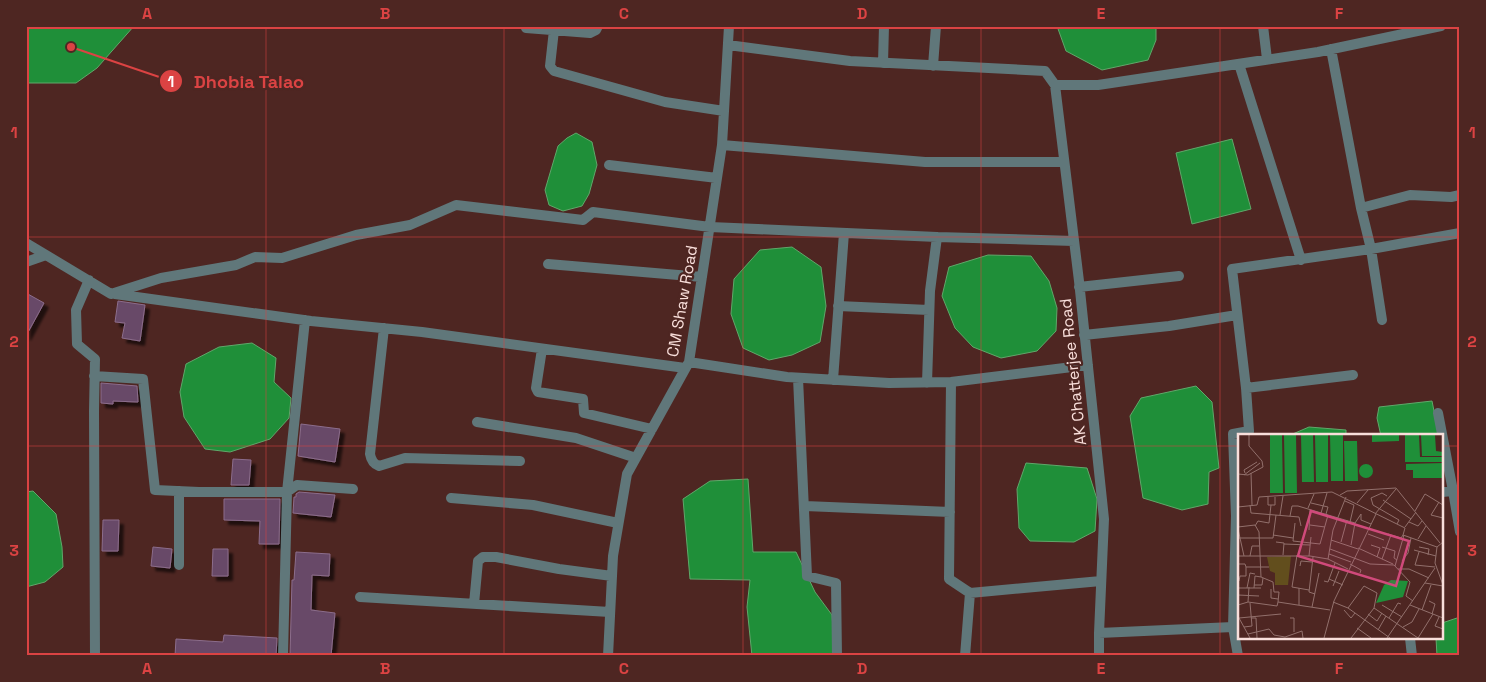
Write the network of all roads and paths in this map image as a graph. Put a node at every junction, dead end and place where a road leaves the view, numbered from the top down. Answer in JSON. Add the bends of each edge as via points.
{"nodes":[{"id":1,"x":598,"y":26,"type":"edge"},
{"id":2,"x":729,"y":26,"type":"edge"},
{"id":3,"x":884,"y":26,"type":"edge"},
{"id":4,"x":936,"y":26,"type":"edge"},
{"id":5,"x":1263,"y":26,"type":"edge"},
{"id":6,"x":1441,"y":26,"type":"edge"},
{"id":7,"x":526,"y":28,"type":"dead end"},
{"id":8,"x":554,"y":30,"type":"junction"},
{"id":9,"x":728,"y":44,"type":"junction"},
{"id":10,"x":1331,"y":49,"type":"junction"},
{"id":11,"x":1267,"y":60,"type":"junction"},
{"id":12,"x":883,"y":63,"type":"junction"},
{"id":13,"x":1239,"y":64,"type":"junction"},
{"id":14,"x":933,"y":66,"type":"junction"},
{"id":15,"x":1055,"y":86,"type":"junction"},
{"id":16,"x":724,"y":111,"type":"junction"},
{"id":17,"x":722,"y":145,"type":"junction"},
{"id":18,"x":1064,"y":162,"type":"junction"},
{"id":19,"x":609,"y":165,"type":"dead end"},
{"id":20,"x":718,"y":178,"type":"junction"},
{"id":21,"x":1460,"y":195,"type":"edge"},
{"id":22,"x":1361,"y":208,"type":"junction"},
{"id":23,"x":710,"y":227,"type":"junction"},
{"id":24,"x":844,"y":233,"type":"junction"},
{"id":25,"x":1460,"y":233,"type":"edge"},
{"id":26,"x":936,"y":237,"type":"junction"},
{"id":27,"x":1074,"y":241,"type":"junction"},
{"id":28,"x":26,"y":243,"type":"edge"},
{"id":29,"x":1371,"y":250,"type":"junction"},
{"id":30,"x":46,"y":255,"type":"junction"},
{"id":31,"x":1301,"y":260,"type":"junction"},
{"id":32,"x":26,"y":262,"type":"edge"},
{"id":33,"x":548,"y":264,"type":"dead end"},
{"id":34,"x":1179,"y":276,"type":"dead end"},
{"id":35,"x":702,"y":277,"type":"junction"},
{"id":36,"x":89,"y":280,"type":"junction"},
{"id":37,"x":1080,"y":287,"type":"junction"},
{"id":38,"x":111,"y":294,"type":"junction"},
{"id":39,"x":838,"y":306,"type":"junction"},
{"id":40,"x":929,"y":310,"type":"junction"},
{"id":41,"x":1237,"y":315,"type":"junction"},
{"id":42,"x":305,"y":320,"type":"junction"},
{"id":43,"x":1382,"y":320,"type":"dead end"},
{"id":44,"x":384,"y":328,"type":"junction"},
{"id":45,"x":1084,"y":335,"type":"junction"},
{"id":46,"x":542,"y":349,"type":"junction"},
{"id":47,"x":687,"y":365,"type":"junction"},
{"id":48,"x":1088,"y":365,"type":"junction"},
{"id":49,"x":1353,"y":375,"type":"dead end"},
{"id":50,"x":94,"y":376,"type":"junction"},
{"id":51,"x":798,"y":378,"type":"junction"},
{"id":52,"x":833,"y":380,"type":"junction"},
{"id":53,"x":951,"y":382,"type":"junction"},
{"id":54,"x":927,"y":383,"type":"junction"},
{"id":55,"x":1246,"y":388,"type":"junction"},
{"id":56,"x":1438,"y":413,"type":"dead end"},
{"id":57,"x":477,"y":422,"type":"dead end"},
{"id":58,"x":652,"y":429,"type":"junction"},
{"id":59,"x":1442,"y":434,"type":"edge"},
{"id":60,"x":1444,"y":444,"type":"edge"},
{"id":61,"x":636,"y":458,"type":"junction"},
{"id":62,"x":520,"y":461,"type":"dead end"},
{"id":63,"x":353,"y":489,"type":"dead end"},
{"id":64,"x":179,"y":491,"type":"junction"},
{"id":65,"x":1453,"y":491,"type":"junction"},
{"id":66,"x":287,"y":492,"type":"junction"},
{"id":67,"x":1444,"y":492,"type":"edge"},
{"id":68,"x":451,"y":498,"type":"dead end"},
{"id":69,"x":805,"y":506,"type":"junction"},
{"id":70,"x":950,"y":512,"type":"junction"},
{"id":71,"x":1238,"y":516,"type":"edge"},
{"id":72,"x":618,"y":523,"type":"junction"},
{"id":73,"x":1460,"y":532,"type":"edge"},
{"id":74,"x":179,"y":565,"type":"dead end"},
{"id":75,"x":612,"y":576,"type":"junction"},
{"id":76,"x":1101,"y":581,"type":"junction"},
{"id":77,"x":970,"y":593,"type":"junction"},
{"id":78,"x":360,"y":597,"type":"dead end"},
{"id":79,"x":474,"y":604,"type":"junction"},
{"id":80,"x":610,"y":612,"type":"junction"},
{"id":81,"x":1233,"y":627,"type":"junction"},
{"id":82,"x":1099,"y":633,"type":"junction"},
{"id":83,"x":1410,"y":640,"type":"edge"},
{"id":84,"x":95,"y":656,"type":"edge"},
{"id":85,"x":283,"y":656,"type":"edge"},
{"id":86,"x":608,"y":656,"type":"edge"},
{"id":87,"x":837,"y":656,"type":"edge"},
{"id":88,"x":965,"y":656,"type":"edge"},
{"id":89,"x":1099,"y":656,"type":"edge"},
{"id":90,"x":1238,"y":656,"type":"edge"},
{"id":91,"x":1412,"y":656,"type":"edge"}],
"edges":[{"from":1,"to":8,"type":"street","via":[[590,33]]},
{"from":2,"to":9,"type":"street","name":"CM Shaw Road"},
{"from":3,"to":12,"type":"street"},
{"from":4,"to":14,"type":"street"},
{"from":5,"to":11,"type":"street"},
{"from":6,"to":10,"type":"street"},
{"from":7,"to":8,"type":"street"},
{"from":8,"to":16,"type":"street","via":[[550,66],[554,72],[665,102]]},
{"from":9,"to":12,"type":"street"},
{"from":9,"to":16,"type":"street","name":"CM Shaw Road"},
{"from":10,"to":11,"type":"street"},
{"from":10,"to":22,"type":"street"},
{"from":11,"to":13,"type":"street"},
{"from":12,"to":14,"type":"street"},
{"from":13,"to":15,"type":"street","via":[[1098,85]]},
{"from":13,"to":31,"type":"street"},
{"from":14,"to":15,"type":"street","via":[[1045,71]]},
{"from":15,"to":18,"type":"street","name":"AK Chatterjee Road"},
{"from":16,"to":17,"type":"street","name":"CM Shaw Road"},
{"from":17,"to":18,"type":"street","via":[[925,162]]},
{"from":17,"to":20,"type":"street","name":"CM Shaw Road"},
{"from":18,"to":27,"type":"street","name":"AK Chatterjee Road"},
{"from":19,"to":20,"type":"street"},
{"from":20,"to":23,"type":"street","name":"CM Shaw Road"},
{"from":21,"to":22,"type":"street","via":[[1410,195]]},
{"from":22,"to":29,"type":"street"},
{"from":23,"to":24,"type":"street"},
{"from":23,"to":35,"type":"street","name":"CM Shaw Road"},
{"from":23,"to":38,"type":"street","via":[[593,212],[583,220],[456,205],[410,225],[356,235],[282,258],[255,257],[236,265],[162,278]]},
{"from":24,"to":26,"type":"street"},
{"from":24,"to":39,"type":"street"},
{"from":25,"to":29,"type":"street"},
{"from":26,"to":27,"type":"street"},
{"from":26,"to":40,"type":"street"},
{"from":27,"to":37,"type":"street","name":"AK Chatterjee Road"},
{"from":28,"to":30,"type":"street"},
{"from":29,"to":31,"type":"street"},
{"from":29,"to":43,"type":"street"},
{"from":30,"to":32,"type":"street"},
{"from":30,"to":36,"type":"street"},
{"from":31,"to":41,"type":"street","via":[[1232,269]]},
{"from":33,"to":35,"type":"street"},
{"from":34,"to":37,"type":"street"},
{"from":35,"to":47,"type":"street","name":"CM Shaw Road"},
{"from":36,"to":38,"type":"street"},
{"from":36,"to":50,"type":"street","via":[[76,310],[77,344],[95,359]]},
{"from":37,"to":45,"type":"street","name":"AK Chatterjee Road"},
{"from":38,"to":42,"type":"street"},
{"from":39,"to":40,"type":"street"},
{"from":39,"to":52,"type":"street"},
{"from":40,"to":54,"type":"street"},
{"from":41,"to":45,"type":"street"},
{"from":41,"to":55,"type":"street"},
{"from":42,"to":44,"type":"street"},
{"from":42,"to":66,"type":"street"},
{"from":44,"to":46,"type":"street"},
{"from":44,"to":62,"type":"street","via":[[370,454],[375,465],[405,458]]},
{"from":45,"to":48,"type":"street","name":"AK Chatterjee Road"},
{"from":46,"to":47,"type":"street"},
{"from":46,"to":58,"type":"street","via":[[538,392],[583,399],[584,413]]},
{"from":47,"to":51,"type":"street"},
{"from":47,"to":58,"type":"street","name":"CM Shaw Road"},
{"from":48,"to":53,"type":"street"},
{"from":48,"to":76,"type":"street","name":"AK Chatterjee Road","via":[[1104,519]]},
{"from":49,"to":55,"type":"street"},
{"from":50,"to":64,"type":"street","via":[[142,379],[155,490]]},
{"from":50,"to":84,"type":"street"},
{"from":51,"to":52,"type":"street"},
{"from":51,"to":69,"type":"street"},
{"from":52,"to":54,"type":"street"},
{"from":53,"to":54,"type":"street"},
{"from":53,"to":70,"type":"street"},
{"from":55,"to":71,"type":"street","via":[[1249,431],[1233,434]]},
{"from":56,"to":59,"type":"street"},
{"from":57,"to":61,"type":"street","via":[[576,438]]},
{"from":58,"to":61,"type":"street","name":"CM Shaw Road"},
{"from":60,"to":65,"type":"street"},
{"from":61,"to":72,"type":"street","name":"CM Shaw Road","via":[[627,474]]},
{"from":63,"to":66,"type":"street","via":[[297,485]]},
{"from":64,"to":66,"type":"street"},
{"from":64,"to":74,"type":"street"},
{"from":65,"to":67,"type":"street"},
{"from":65,"to":73,"type":"street"},
{"from":66,"to":85,"type":"street"},
{"from":68,"to":72,"type":"street","via":[[533,505]]},
{"from":69,"to":70,"type":"street"},
{"from":69,"to":87,"type":"street","via":[[807,576],[836,583]]},
{"from":70,"to":77,"type":"street","via":[[949,579]]},
{"from":71,"to":81,"type":"street"},
{"from":72,"to":75,"type":"street","name":"CM Shaw Road"},
{"from":75,"to":79,"type":"street","via":[[483,557],[478,561]]},
{"from":75,"to":80,"type":"street","name":"CM Shaw Road"},
{"from":76,"to":77,"type":"street"},
{"from":76,"to":82,"type":"street","name":"AK Chatterjee Road"},
{"from":77,"to":88,"type":"street"},
{"from":78,"to":79,"type":"street"},
{"from":79,"to":80,"type":"street"},
{"from":80,"to":86,"type":"street","name":"CM Shaw Road"},
{"from":81,"to":82,"type":"street"},
{"from":81,"to":90,"type":"street"},
{"from":82,"to":89,"type":"street","name":"AK Chatterjee Road"},
{"from":83,"to":91,"type":"street"}]}
